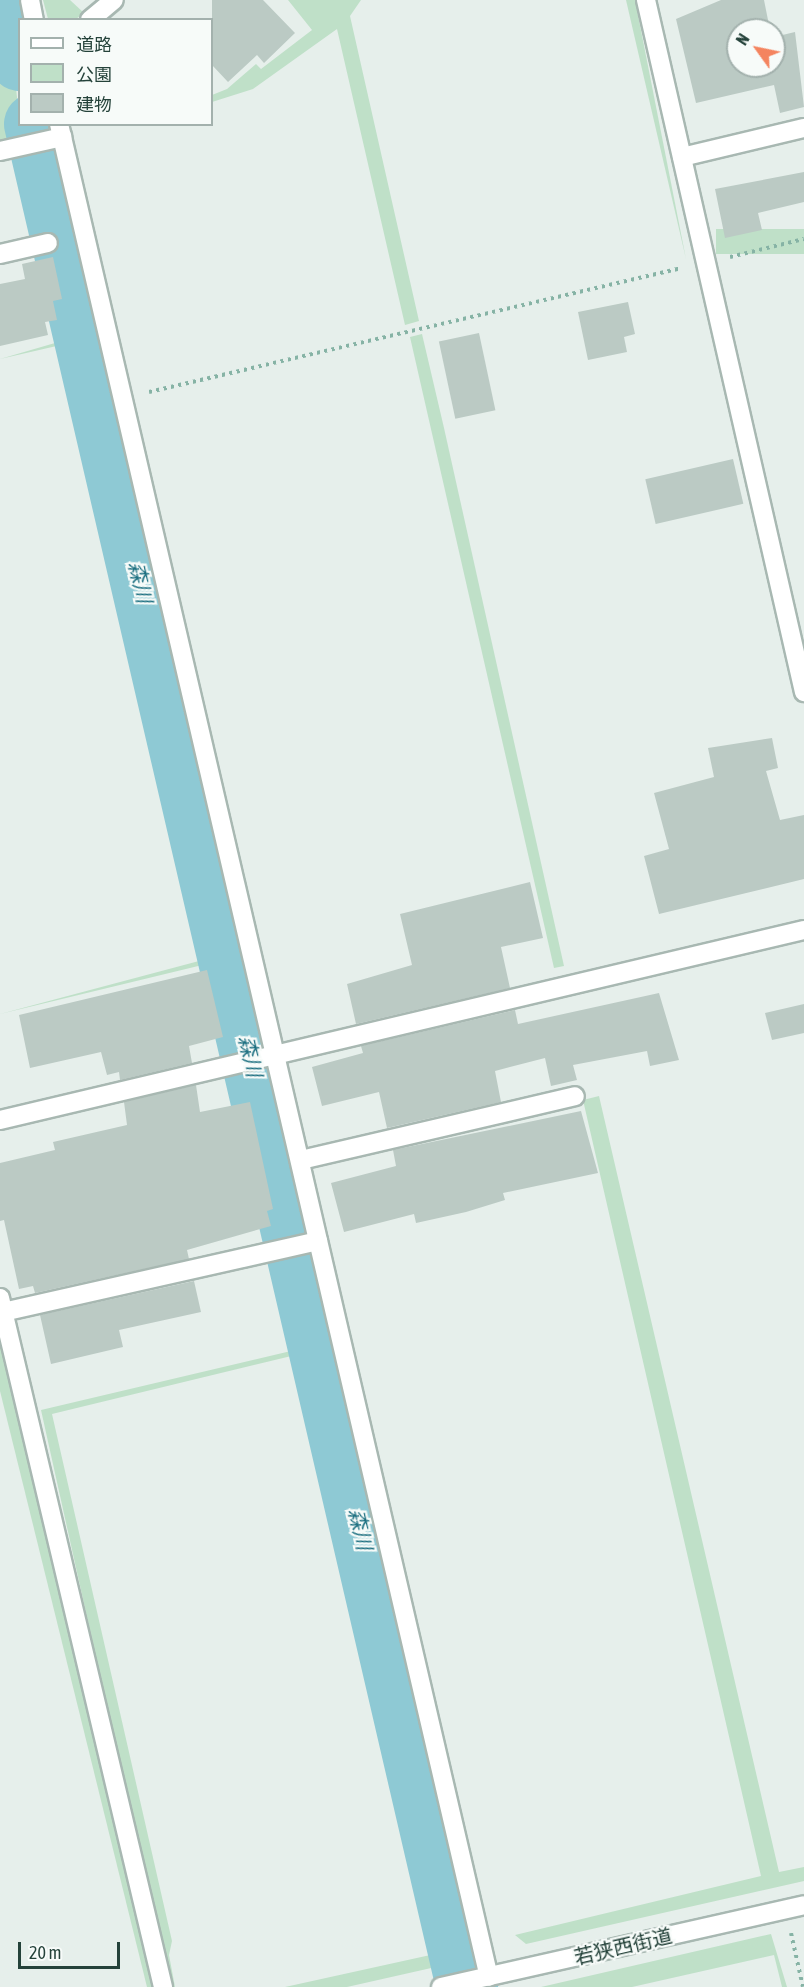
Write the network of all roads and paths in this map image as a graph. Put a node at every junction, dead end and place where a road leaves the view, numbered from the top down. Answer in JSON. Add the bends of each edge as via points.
{"nodes":[{"id":1,"x":30,"y":0,"type":"edge"},
{"id":2,"x":114,"y":0,"type":"edge"},
{"id":3,"x":646,"y":0,"type":"edge"},
{"id":4,"x":34,"y":18,"type":"edge"},
{"id":5,"x":92,"y":18,"type":"edge"},
{"id":6,"x":804,"y":128,"type":"edge"},
{"id":7,"x":50,"y":136,"type":"edge"},
{"id":8,"x":0,"y":151,"type":"edge"},
{"id":9,"x":682,"y":157,"type":"junction"},
{"id":10,"x":804,"y":239,"type":"edge"},
{"id":11,"x":48,"y":243,"type":"dead end"},
{"id":12,"x":0,"y":254,"type":"edge"},
{"id":13,"x":707,"y":262,"type":"junction"},
{"id":14,"x":125,"y":398,"type":"junction"},
{"id":15,"x":804,"y":692,"type":"edge"},
{"id":16,"x":804,"y":930,"type":"edge"},
{"id":17,"x":269,"y":1056,"type":"junction"},
{"id":18,"x":575,"y":1096,"type":"dead end"},
{"id":19,"x":0,"y":1120,"type":"edge"},
{"id":20,"x":301,"y":1160,"type":"junction"},
{"id":21,"x":313,"y":1242,"type":"junction"},
{"id":22,"x":2,"y":1305,"type":"edge"},
{"id":23,"x":804,"y":1905,"type":"edge"},
{"id":24,"x":785,"y":1909,"type":"junction"},
{"id":25,"x":483,"y":1978,"type":"junction"},
{"id":26,"x":446,"y":1986,"type":"edge"},
{"id":27,"x":163,"y":1987,"type":"edge"},
{"id":28,"x":803,"y":1987,"type":"edge"}],
"edges":[{"from":1,"to":4,"type":"street"},
{"from":2,"to":5,"type":"street"},
{"from":3,"to":9,"type":"street"},
{"from":6,"to":9,"type":"street"},
{"from":7,"to":8,"type":"street"},
{"from":7,"to":14,"type":"street"},
{"from":9,"to":13,"type":"street"},
{"from":10,"to":13,"type":"path"},
{"from":11,"to":12,"type":"street"},
{"from":13,"to":14,"type":"path"},
{"from":13,"to":15,"type":"street"},
{"from":14,"to":17,"type":"street"},
{"from":16,"to":17,"type":"street"},
{"from":17,"to":19,"type":"street"},
{"from":17,"to":20,"type":"street"},
{"from":18,"to":20,"type":"street"},
{"from":20,"to":21,"type":"street"},
{"from":21,"to":22,"type":"street"},
{"from":21,"to":25,"type":"street"},
{"from":22,"to":27,"type":"street"},
{"from":23,"to":24,"type":"street","name":"若狭西街道"},
{"from":24,"to":25,"type":"street","name":"若狭西街道"},
{"from":24,"to":28,"type":"path"},
{"from":25,"to":26,"type":"street","name":"若狭西街道"}]}
